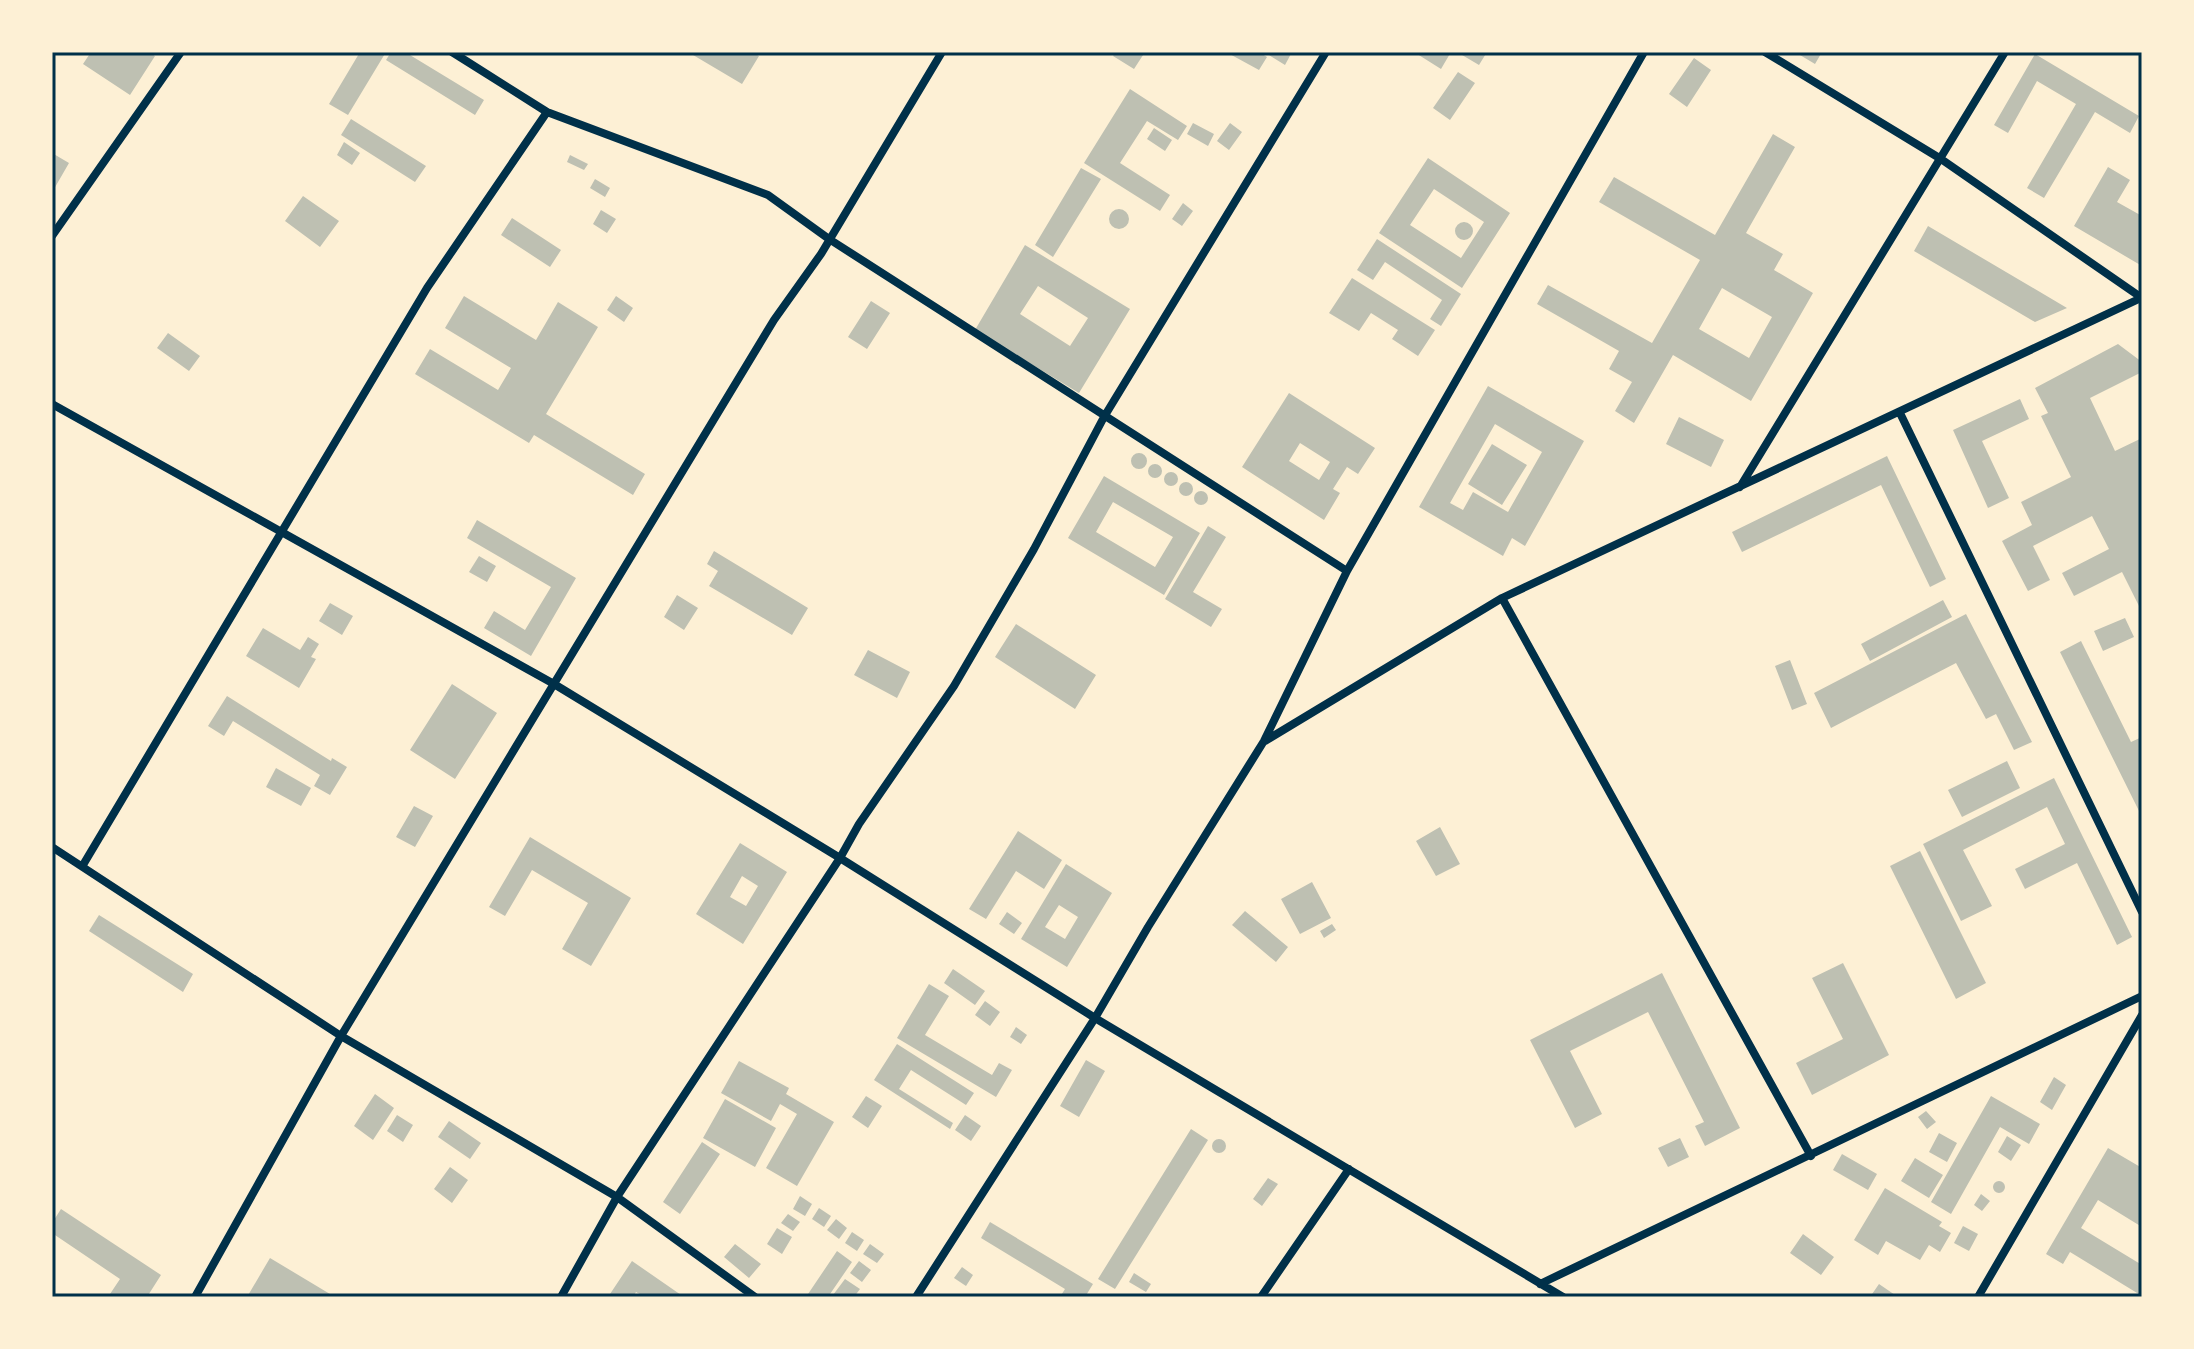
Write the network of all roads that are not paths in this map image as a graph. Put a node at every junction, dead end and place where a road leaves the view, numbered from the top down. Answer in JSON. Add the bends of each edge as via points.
{"nodes":[{"id":1,"x":181,"y":52,"type":"edge"},
{"id":2,"x":452,"y":52,"type":"edge"},
{"id":3,"x":942,"y":52,"type":"edge"},
{"id":4,"x":1326,"y":52,"type":"edge"},
{"id":5,"x":1644,"y":52,"type":"edge"},
{"id":6,"x":1765,"y":52,"type":"edge"},
{"id":7,"x":2005,"y":52,"type":"edge"},
{"id":8,"x":547,"y":112,"type":"junction"},
{"id":9,"x":1941,"y":159,"type":"junction"},
{"id":10,"x":52,"y":236,"type":"edge"},
{"id":11,"x":829,"y":239,"type":"junction"},
{"id":12,"x":2141,"y":298,"type":"edge"},
{"id":13,"x":52,"y":404,"type":"edge"},
{"id":14,"x":1900,"y":413,"type":"junction"},
{"id":15,"x":1104,"y":417,"type":"junction"},
{"id":16,"x":1739,"y":488,"type":"junction"},
{"id":17,"x":281,"y":533,"type":"junction"},
{"id":18,"x":1347,"y":571,"type":"junction"},
{"id":19,"x":1502,"y":598,"type":"junction"},
{"id":20,"x":554,"y":684,"type":"junction"},
{"id":21,"x":1264,"y":741,"type":"junction"},
{"id":22,"x":52,"y":847,"type":"edge"},
{"id":23,"x":840,"y":858,"type":"junction"},
{"id":24,"x":83,"y":865,"type":"junction"},
{"id":25,"x":2142,"y":912,"type":"edge"},
{"id":26,"x":2142,"y":996,"type":"edge"},
{"id":27,"x":2142,"y":1015,"type":"edge"},
{"id":28,"x":1095,"y":1018,"type":"junction"},
{"id":29,"x":341,"y":1036,"type":"junction"},
{"id":30,"x":1811,"y":1156,"type":"junction"},
{"id":31,"x":1349,"y":1169,"type":"junction"},
{"id":32,"x":617,"y":1197,"type":"junction"},
{"id":33,"x":1540,"y":1284,"type":"junction"},
{"id":34,"x":195,"y":1297,"type":"edge"},
{"id":35,"x":561,"y":1297,"type":"edge"},
{"id":36,"x":755,"y":1297,"type":"edge"},
{"id":37,"x":916,"y":1297,"type":"edge"},
{"id":38,"x":1261,"y":1297,"type":"edge"},
{"id":39,"x":1563,"y":1297,"type":"edge"},
{"id":40,"x":1978,"y":1297,"type":"edge"}],
"edges":[{"from":1,"to":10,"type":"street"},
{"from":2,"to":8,"type":"street"},
{"from":3,"to":11,"type":"street"},
{"from":4,"to":15,"type":"street"},
{"from":5,"to":18,"type":"street"},
{"from":6,"to":9,"type":"street"},
{"from":7,"to":9,"type":"street"},
{"from":8,"to":11,"type":"street","via":[[768,195]]},
{"from":8,"to":17,"type":"street","via":[[427,288]]},
{"from":9,"to":12,"type":"street"},
{"from":9,"to":16,"type":"street"},
{"from":11,"to":15,"type":"street"},
{"from":11,"to":20,"type":"street","via":[[774,320]]},
{"from":12,"to":14,"type":"street"},
{"from":13,"to":17,"type":"street"},
{"from":14,"to":16,"type":"street"},
{"from":14,"to":25,"type":"street"},
{"from":15,"to":18,"type":"street"},
{"from":15,"to":23,"type":"street","via":[[954,686]]},
{"from":16,"to":19,"type":"street"},
{"from":17,"to":20,"type":"street"},
{"from":17,"to":24,"type":"street"},
{"from":18,"to":21,"type":"street"},
{"from":19,"to":21,"type":"street"},
{"from":19,"to":30,"type":"street"},
{"from":20,"to":23,"type":"street"},
{"from":20,"to":29,"type":"street"},
{"from":21,"to":28,"type":"street"},
{"from":22,"to":24,"type":"street"},
{"from":23,"to":28,"type":"street"},
{"from":23,"to":32,"type":"street"},
{"from":24,"to":29,"type":"street"},
{"from":26,"to":30,"type":"street"},
{"from":27,"to":40,"type":"street"},
{"from":28,"to":31,"type":"street"},
{"from":28,"to":37,"type":"street"},
{"from":29,"to":32,"type":"street"},
{"from":29,"to":34,"type":"street"},
{"from":30,"to":33,"type":"street"},
{"from":31,"to":33,"type":"street"},
{"from":31,"to":38,"type":"street"},
{"from":32,"to":35,"type":"street"},
{"from":32,"to":36,"type":"street"},
{"from":33,"to":39,"type":"street"}]}
